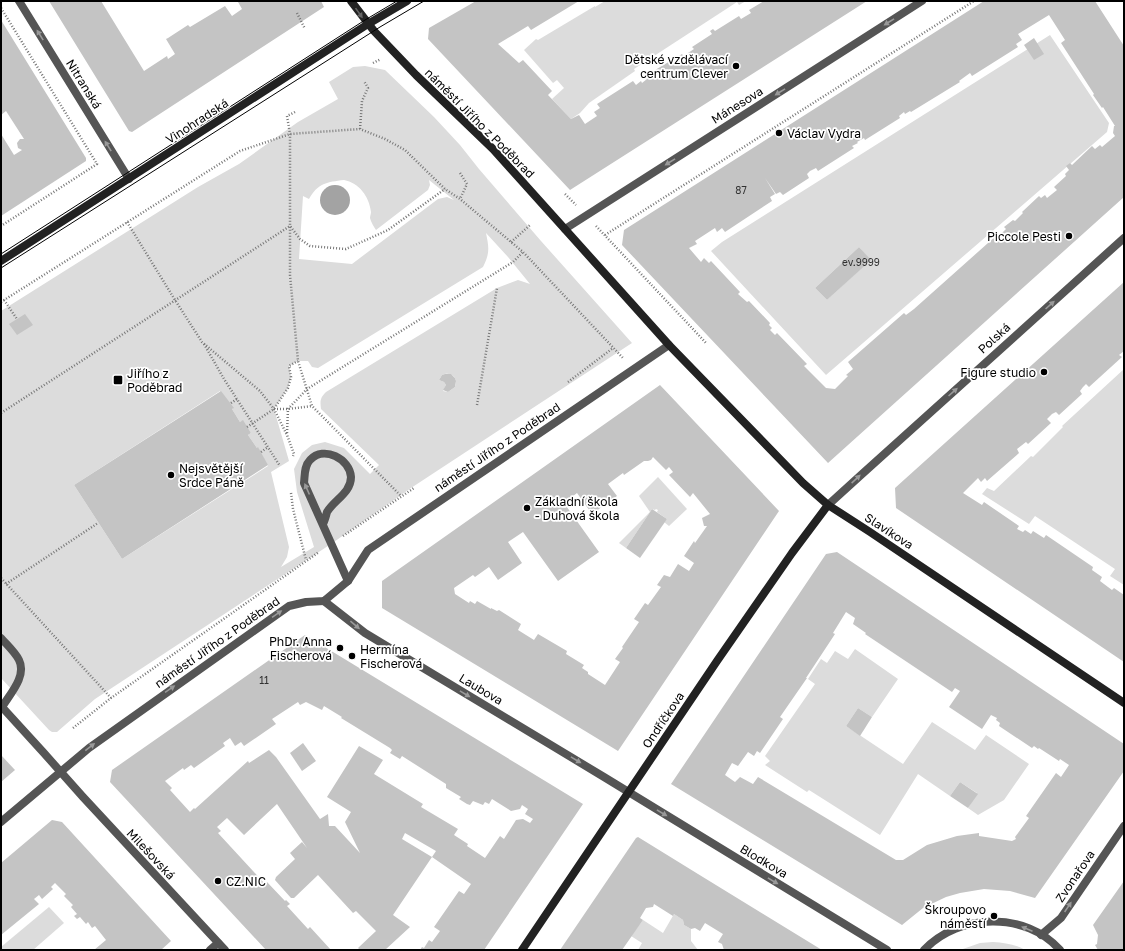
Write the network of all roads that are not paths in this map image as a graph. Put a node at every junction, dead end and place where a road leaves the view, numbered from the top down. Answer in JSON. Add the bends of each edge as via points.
{"nodes":[{"id":1,"x":19,"y":1,"type":"edge"},
{"id":2,"x":352,"y":1,"type":"edge"},
{"id":3,"x":407,"y":1,"type":"edge"},
{"id":4,"x":922,"y":1,"type":"edge"},
{"id":5,"x":368,"y":24,"type":"junction"},
{"id":6,"x":128,"y":179,"type":"junction"},
{"id":7,"x":565,"y":229,"type":"junction"},
{"id":8,"x":1124,"y":238,"type":"edge"},
{"id":9,"x":1,"y":261,"type":"edge"},
{"id":10,"x":669,"y":345,"type":"junction"},
{"id":11,"x":828,"y":505,"type":"junction"},
{"id":12,"x":323,"y":524,"type":"junction"},
{"id":13,"x":348,"y":582,"type":"junction"},
{"id":14,"x":324,"y":601,"type":"junction"},
{"id":15,"x":1,"y":638,"type":"edge"},
{"id":16,"x":1124,"y":703,"type":"edge"},
{"id":17,"x":2,"y":707,"type":"edge"},
{"id":18,"x":61,"y":773,"type":"junction"},
{"id":19,"x":628,"y":793,"type":"junction"},
{"id":20,"x":1,"y":822,"type":"edge"},
{"id":21,"x":1124,"y":826,"type":"edge"},
{"id":22,"x":1041,"y":935,"type":"junction"},
{"id":23,"x":218,"y":943,"type":"junction"},
{"id":24,"x":210,"y":950,"type":"edge"},
{"id":25,"x":224,"y":950,"type":"edge"},
{"id":26,"x":522,"y":950,"type":"edge"},
{"id":27,"x":887,"y":950,"type":"edge"},
{"id":28,"x":924,"y":950,"type":"edge"},
{"id":29,"x":1060,"y":950,"type":"edge"}],
"edges":[{"from":6,"to":1,"type":"street","name":"Nitranská","one_way":true},
{"from":2,"to":5,"type":"street","name":"náměstí Jiřího z Poděbrad","one_way":true},
{"from":3,"to":5,"type":"street","name":"Vinohradská"},
{"from":4,"to":7,"type":"street","name":"Mánesova","one_way":true},
{"from":5,"to":6,"type":"street","name":"Vinohradská"},
{"from":5,"to":7,"type":"street","name":"náměstí Jiřího z Poděbrad","via":[[416,75],[493,149]]},
{"from":6,"to":9,"type":"street","name":"Vinohradská"},
{"from":7,"to":10,"type":"street","name":"náměstí Jiřího z Poděbrad"},
{"from":11,"to":8,"type":"street","name":"Polská","one_way":true},
{"from":10,"to":11,"type":"street","name":"Slavíkova","via":[[803,484]]},
{"from":10,"to":13,"type":"street","name":"náměstí Jiřího z Poděbrad","via":[[368,550]]},
{"from":11,"to":16,"type":"street","name":"Slavíkova"},
{"from":11,"to":19,"type":"street","name":"Ondříčkova","via":[[717,661]]},
{"from":12,"to":12,"type":"street","one_way":true,"via":[[304,483],[305,469],[310,460],[318,454],[329,453],[348,466],[351,478],[347,491],[328,512]]},
{"from":12,"to":13,"type":"street"},
{"from":13,"to":14,"type":"street","name":"náměstí Jiřího z Poděbrad"},
{"from":18,"to":14,"type":"street","name":"náměstí Jiřího z Poděbrad","one_way":true,"via":[[138,711],[289,606]]},
{"from":14,"to":19,"type":"street","name":"Laubova","one_way":true,"via":[[365,633]]},
{"from":15,"to":17,"type":"street","via":[[19,660],[21,667],[18,681]]},
{"from":17,"to":18,"type":"street"},
{"from":18,"to":20,"type":"street","name":"náměstí Jiřího z Poděbrad"},
{"from":18,"to":23,"type":"street","name":"Milešovská"},
{"from":19,"to":26,"type":"street","name":"Ondříčkova"},
{"from":19,"to":27,"type":"street","name":"Blodkova","one_way":true},
{"from":22,"to":21,"type":"street","name":"Zvonařova","one_way":true,"via":[[1061,918]]},
{"from":22,"to":28,"type":"street","one_way":true,"via":[[1009,923],[975,923],[943,935]]},
{"from":22,"to":29,"type":"street"},
{"from":23,"to":24,"type":"street"},
{"from":23,"to":25,"type":"street","name":"Milešovská"}]}
